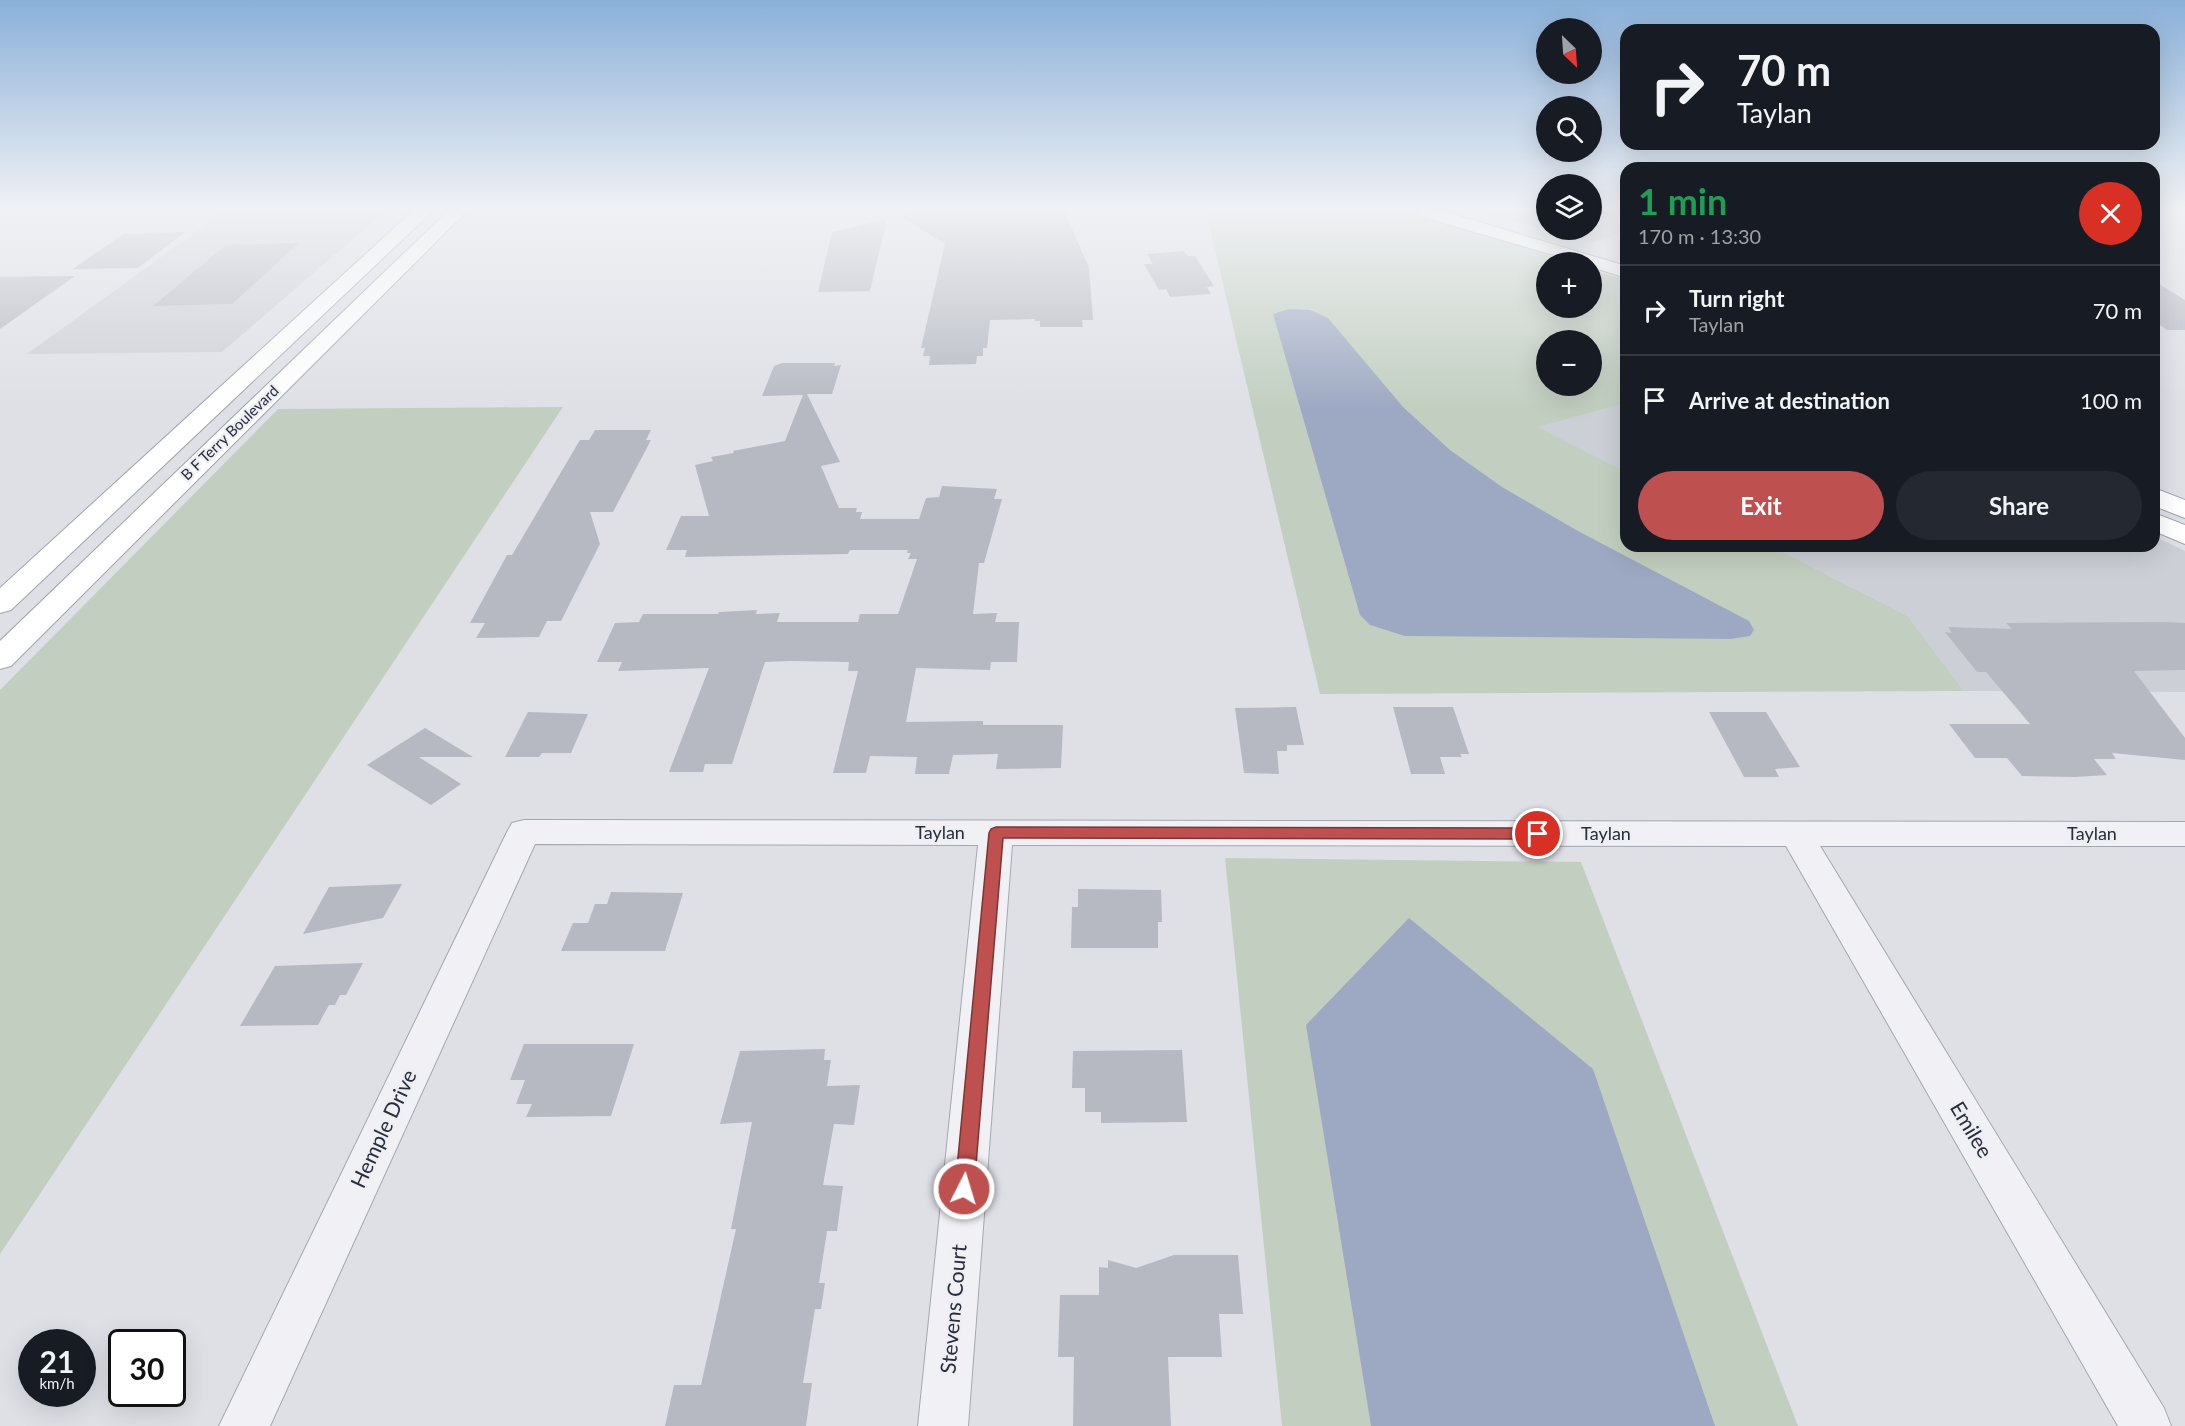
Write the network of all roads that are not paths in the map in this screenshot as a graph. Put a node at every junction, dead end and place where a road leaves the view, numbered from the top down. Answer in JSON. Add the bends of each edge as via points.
{"nodes":[{"id":1,"x":355,"y":275,"type":"edge"},
{"id":2,"x":393,"y":275,"type":"edge"},
{"id":3,"x":2160,"y":499,"type":"edge"},
{"id":4,"x":2185,"y":510,"type":"edge"},
{"id":5,"x":2160,"y":524,"type":"edge"},
{"id":6,"x":2185,"y":536,"type":"edge"},
{"id":7,"x":0,"y":604,"type":"edge"},
{"id":8,"x":0,"y":659,"type":"edge"},
{"id":9,"x":524,"y":832,"type":"joint"},
{"id":10,"x":996,"y":833,"type":"junction"},
{"id":11,"x":1797,"y":834,"type":"junction"},
{"id":12,"x":2185,"y":834,"type":"edge"},
{"id":13,"x":244,"y":1426,"type":"edge"},
{"id":14,"x":943,"y":1426,"type":"edge"},
{"id":15,"x":2146,"y":1426,"type":"edge"}],
"edges":[{"from":1,"to":7,"type":"main road","name":"B F Terry Boulevard"},
{"from":2,"to":8,"type":"main road","name":"B F Terry Boulevard"},
{"from":3,"to":4,"type":"main road"},
{"from":5,"to":6,"type":"main road"},
{"from":9,"to":10,"type":"street","name":"Taylan"},
{"from":9,"to":13,"type":"street","name":"Hemple Drive"},
{"from":10,"to":11,"type":"street","name":"Taylan"},
{"from":10,"to":14,"type":"street","name":"Stevens Court"},
{"from":11,"to":12,"type":"street","name":"Taylan"},
{"from":11,"to":15,"type":"street","name":"Emilee"}]}
